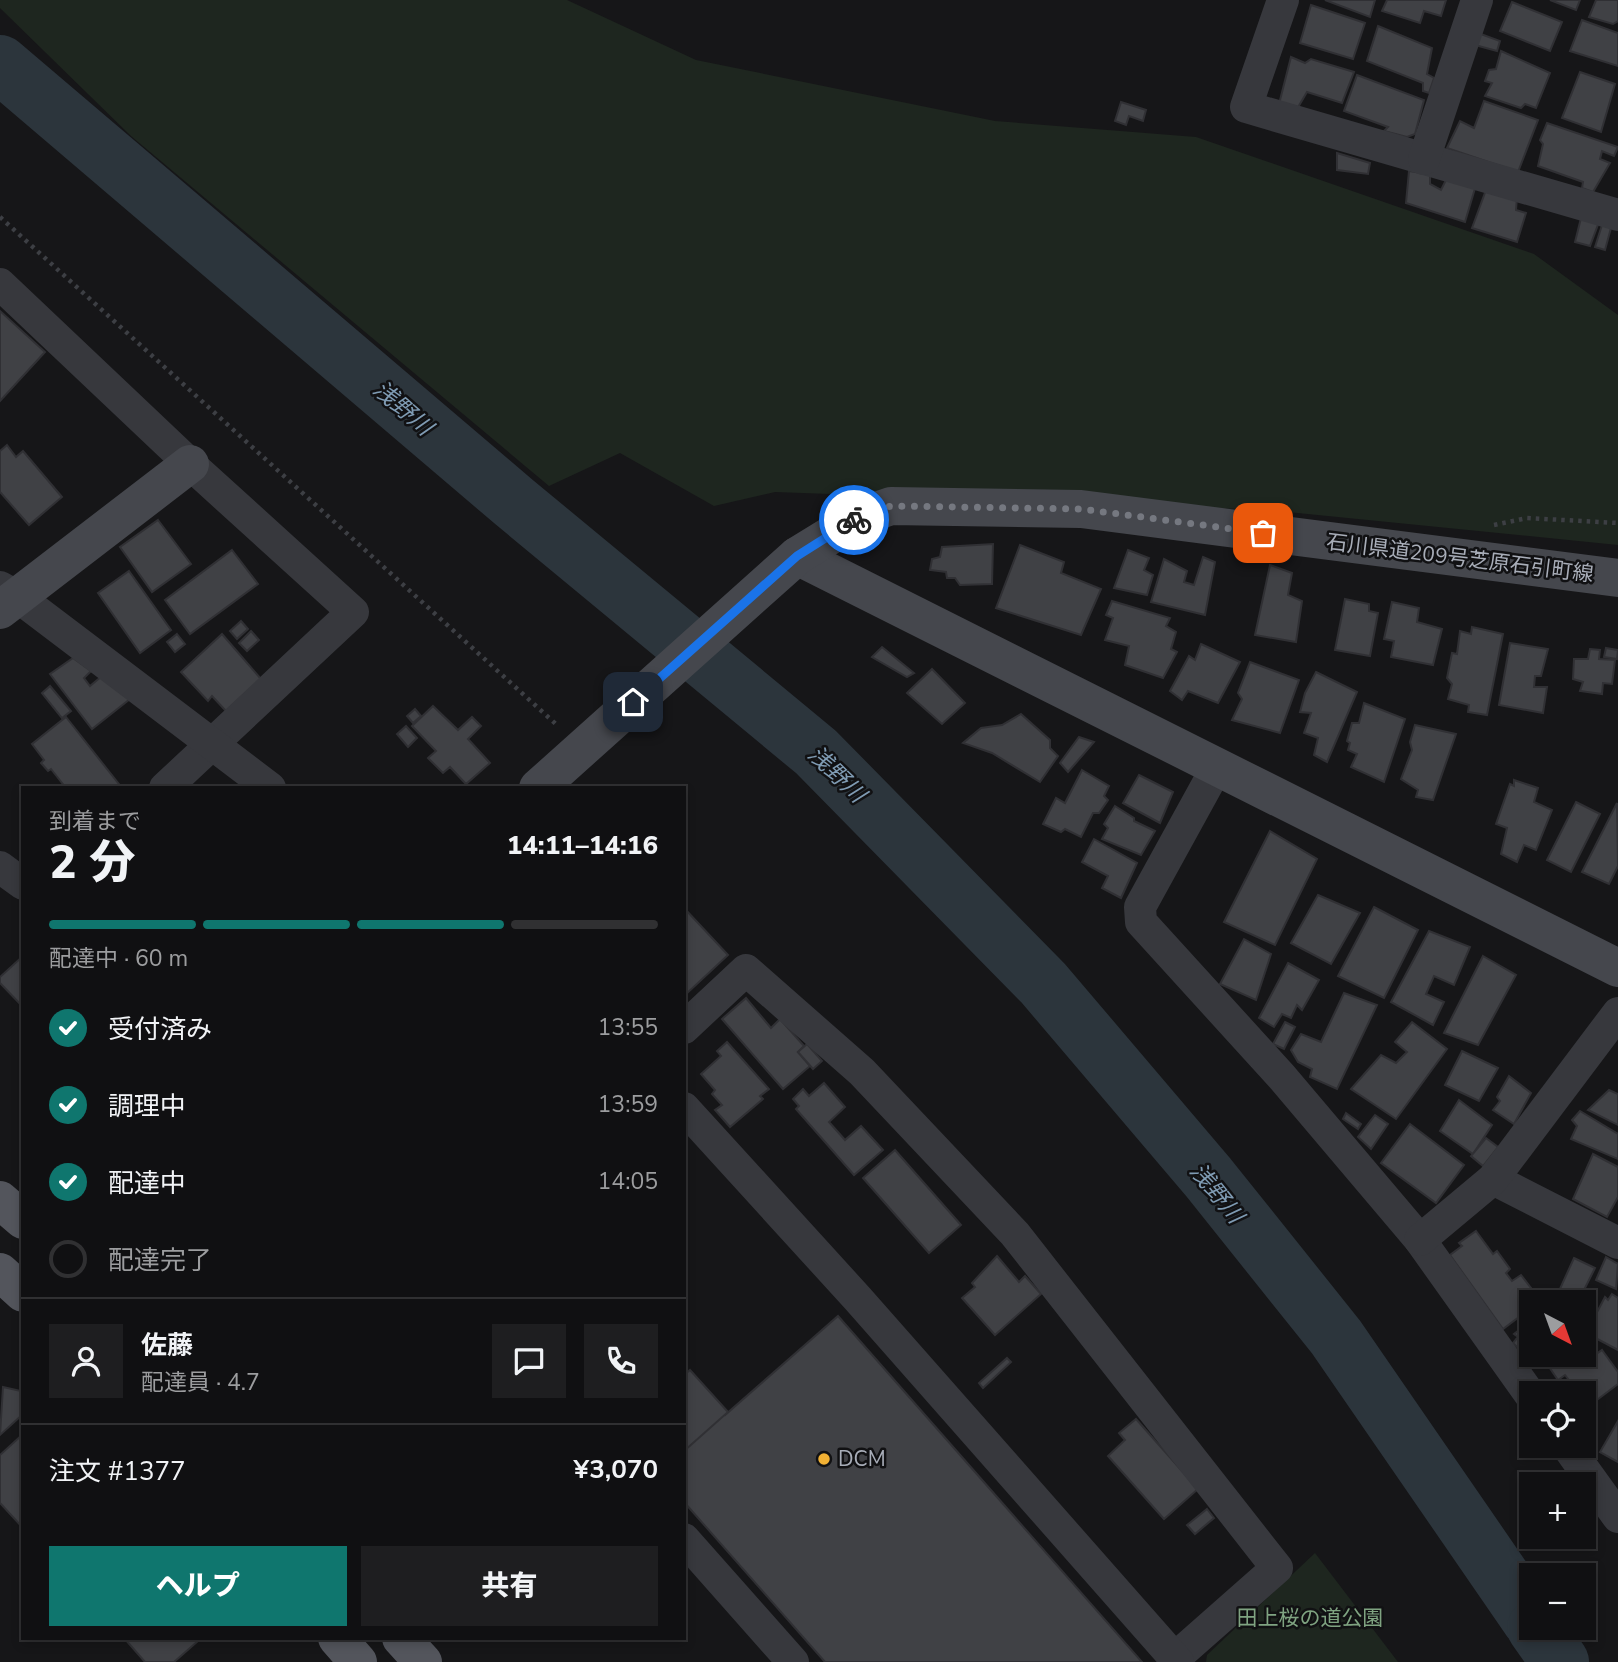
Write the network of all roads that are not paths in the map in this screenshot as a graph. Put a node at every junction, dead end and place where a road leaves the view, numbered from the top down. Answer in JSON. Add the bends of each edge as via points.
{"nodes":[{"id":1,"x":1283,"y":0,"type":"edge"},
{"id":2,"x":1477,"y":0,"type":"edge"},
{"id":3,"x":1424,"y":159,"type":"junction"},
{"id":4,"x":1615,"y":206,"type":"edge"},
{"id":5,"x":0,"y":285,"type":"edge"},
{"id":6,"x":190,"y":464,"type":"junction"},
{"id":7,"x":797,"y":556,"type":"junction"},
{"id":8,"x":1618,"y":578,"type":"edge"},
{"id":9,"x":6,"y":598,"type":"edge"},
{"id":10,"x":214,"y":743,"type":"junction"},
{"id":11,"x":1217,"y":767,"type":"junction"},
{"id":12,"x":167,"y":786,"type":"edge"},
{"id":13,"x":268,"y":786,"type":"edge"},
{"id":14,"x":540,"y":786,"type":"edge"},
{"id":15,"x":0,"y":867,"type":"edge"},
{"id":16,"x":21,"y":883,"type":"edge"},
{"id":17,"x":1618,"y":968,"type":"edge"},
{"id":18,"x":1618,"y":1013,"type":"edge"},
{"id":19,"x":686,"y":1026,"type":"edge"},
{"id":20,"x":686,"y":1110,"type":"edge"},
{"id":21,"x":1493,"y":1179,"type":"junction"},
{"id":22,"x":0,"y":1200,"type":"edge"},
{"id":23,"x":21,"y":1218,"type":"edge"},
{"id":24,"x":1420,"y":1240,"type":"junction"},
{"id":25,"x":1618,"y":1243,"type":"edge"},
{"id":26,"x":1521,"y":1381,"type":"edge"},
{"id":27,"x":1576,"y":1458,"type":"edge"},
{"id":28,"x":1618,"y":1517,"type":"edge"},
{"id":29,"x":686,"y":1541,"type":"edge"},
{"id":30,"x":339,"y":1640,"type":"edge"},
{"id":31,"x":403,"y":1640,"type":"edge"},
{"id":32,"x":1176,"y":1660,"type":"edge"},
{"id":33,"x":358,"y":1662,"type":"edge"},
{"id":34,"x":423,"y":1662,"type":"edge"},
{"id":35,"x":793,"y":1662,"type":"edge"}],
"edges":[{"from":1,"to":3,"type":"street","via":[[1246,107]]},
{"from":2,"to":3,"type":"street"},
{"from":3,"to":4,"type":"street"},
{"from":5,"to":6,"type":"street"},
{"from":6,"to":9,"type":"main road"},
{"from":6,"to":10,"type":"street","via":[[354,612]]},
{"from":7,"to":8,"type":"main road","name":"石川県道209号芝原石引町線","via":[[862,516],[891,506],[1081,509]]},
{"from":7,"to":11,"type":"main road"},
{"from":7,"to":14,"type":"main road","name":"石川県道209号芝原石引町線","via":[[572,743]]},
{"from":9,"to":10,"type":"street"},
{"from":10,"to":12,"type":"street"},
{"from":10,"to":13,"type":"street"},
{"from":11,"to":17,"type":"main road"},
{"from":11,"to":24,"type":"street","via":[[1140,907],[1141,922],[1282,1077]]},
{"from":15,"to":16,"type":"street"},
{"from":18,"to":21,"type":"street"},
{"from":19,"to":32,"type":"street","via":[[746,970],[862,1072],[1015,1234],[1277,1568]]},
{"from":20,"to":32,"type":"street"},
{"from":21,"to":24,"type":"street"},
{"from":21,"to":25,"type":"street"},
{"from":22,"to":23,"type":"main road"},
{"from":24,"to":26,"type":"street"},
{"from":27,"to":28,"type":"street"},
{"from":29,"to":35,"type":"street"},
{"from":30,"to":33,"type":"main road"},
{"from":31,"to":34,"type":"main road"}]}
